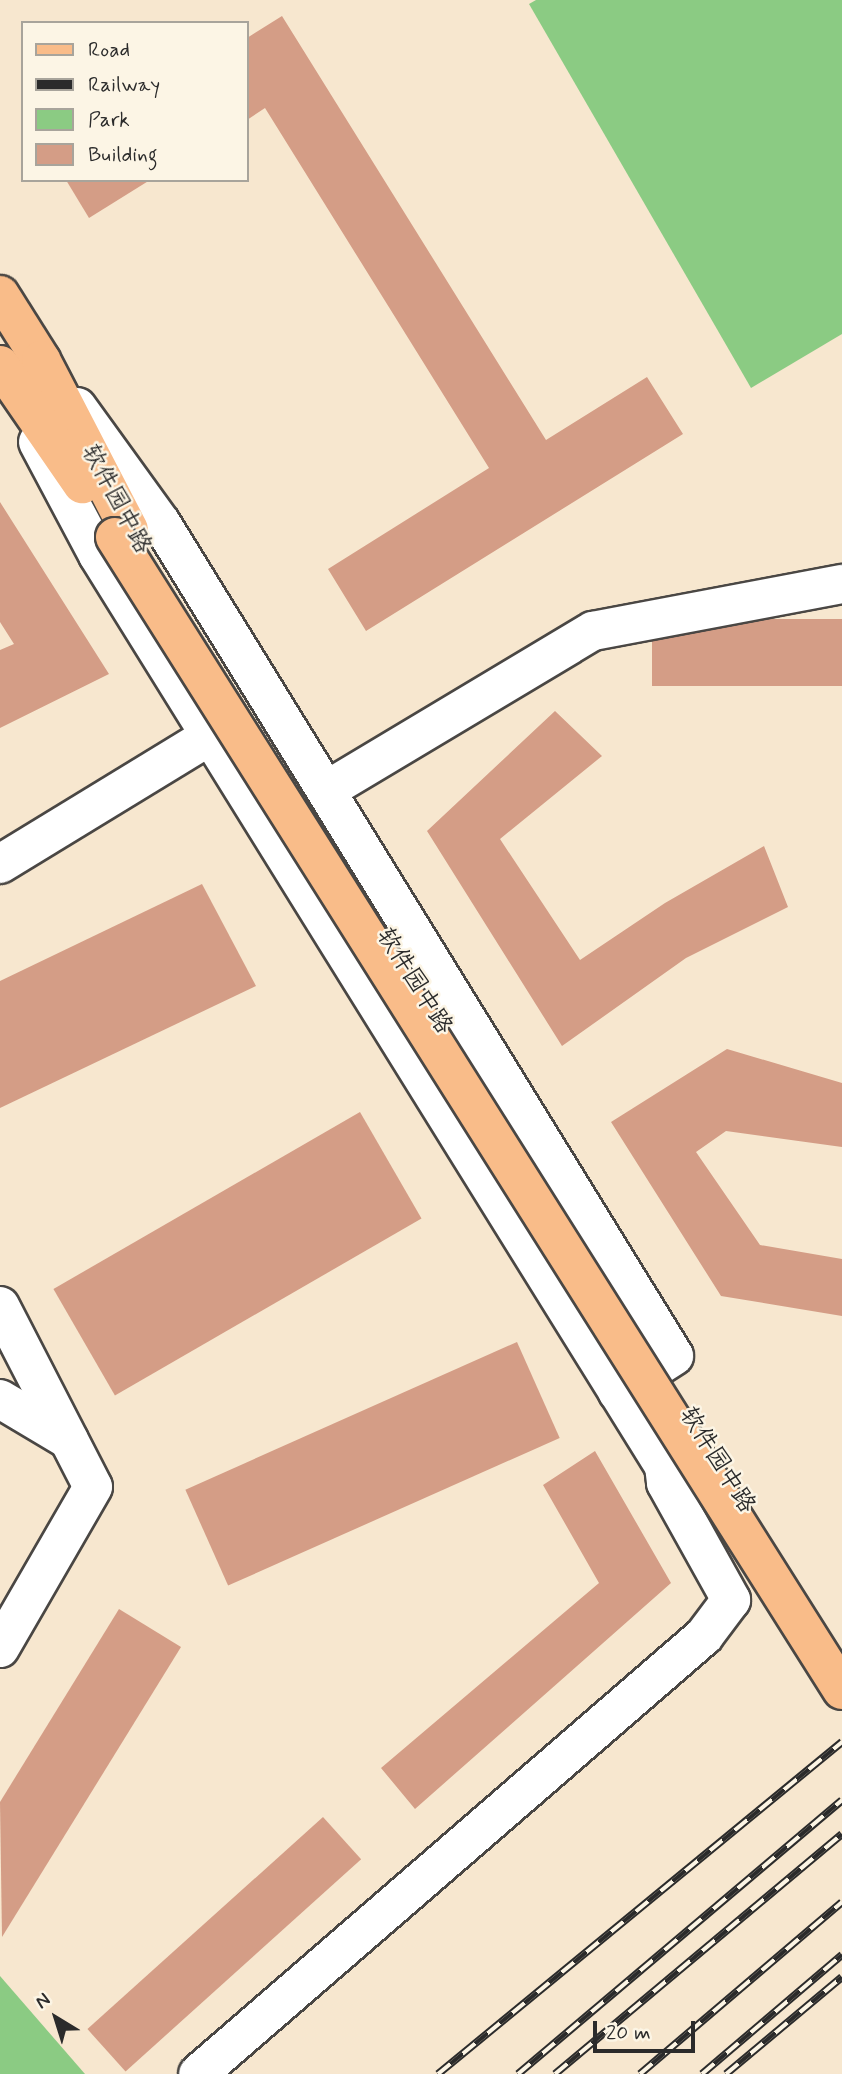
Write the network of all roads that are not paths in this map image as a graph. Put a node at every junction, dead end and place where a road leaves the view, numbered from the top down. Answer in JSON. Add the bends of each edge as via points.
{"nodes":[{"id":1,"x":0,"y":295,"type":"edge"},
{"id":2,"x":41,"y":360,"type":"junction"},
{"id":3,"x":5,"y":372,"type":"edge"},
{"id":4,"x":122,"y":533,"type":"junction"},
{"id":5,"x":842,"y":584,"type":"edge"},
{"id":6,"x":210,"y":736,"type":"junction"},
{"id":7,"x":327,"y":790,"type":"junction"},
{"id":8,"x":0,"y":864,"type":"edge"},
{"id":9,"x":402,"y":912,"type":"junction"},
{"id":10,"x":342,"y":948,"type":"junction"},
{"id":11,"x":0,"y":1306,"type":"edge"},
{"id":12,"x":618,"y":1392,"type":"junction"},
{"id":13,"x":0,"y":1399,"type":"edge"},
{"id":14,"x":69,"y":1440,"type":"junction"},
{"id":15,"x":0,"y":1648,"type":"edge"},
{"id":16,"x":842,"y":1659,"type":"edge"},
{"id":17,"x":842,"y":1690,"type":"edge"},
{"id":18,"x":198,"y":2074,"type":"edge"}],
"edges":[{"from":1,"to":2,"type":"main road","name":"软件园中路"},
{"from":2,"to":4,"type":"main road","name":"软件园中路"},
{"from":2,"to":7,"type":"street","via":[[161,523]]},
{"from":3,"to":4,"type":"main road","name":"软件园中路"},
{"from":3,"to":6,"type":"street","via":[[98,555]]},
{"from":4,"to":16,"type":"main road","name":"软件园中路"},
{"from":4,"to":17,"type":"main road","name":"软件园中路","bridge":true},
{"from":5,"to":7,"type":"street","via":[[593,631]]},
{"from":6,"to":8,"type":"street"},
{"from":6,"to":10,"type":"street"},
{"from":7,"to":9,"type":"street"},
{"from":9,"to":10,"type":"street","via":[[408,957],[397,968],[381,972],[365,967]]},
{"from":9,"to":12,"type":"street","via":[[674,1356]]},
{"from":10,"to":12,"type":"street"},
{"from":11,"to":14,"type":"street"},
{"from":12,"to":18,"type":"street","via":[[664,1466],[666,1483],[731,1600],[704,1636]]},
{"from":13,"to":14,"type":"street"},
{"from":14,"to":15,"type":"street","via":[[93,1487]]}]}
